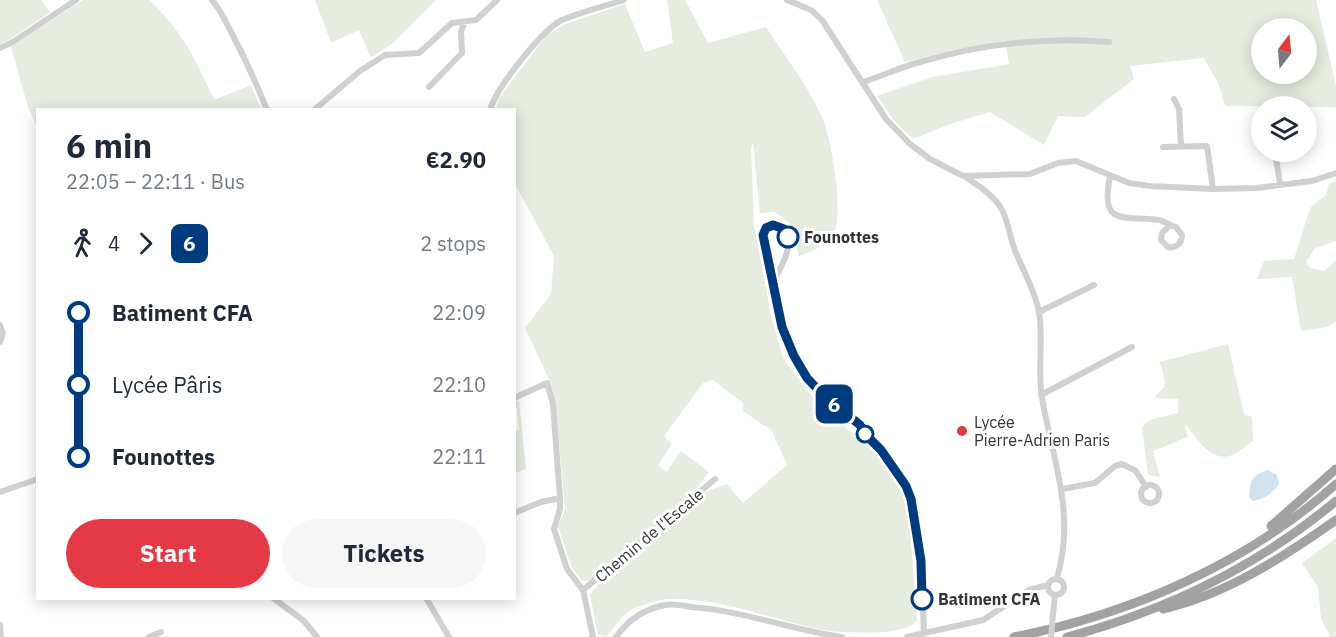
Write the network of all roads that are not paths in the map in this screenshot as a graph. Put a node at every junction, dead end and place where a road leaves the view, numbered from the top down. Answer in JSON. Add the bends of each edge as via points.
{"nodes":[{"id":1,"x":76,"y":0,"type":"edge"},
{"id":2,"x":212,"y":0,"type":"edge"},
{"id":3,"x":497,"y":0,"type":"edge"},
{"id":4,"x":624,"y":0,"type":"edge"},
{"id":5,"x":787,"y":0,"type":"edge"},
{"id":6,"x":801,"y":3,"type":"edge"},
{"id":7,"x":465,"y":22,"type":"junction"},
{"id":8,"x":1109,"y":42,"type":"dead end"},
{"id":9,"x":0,"y":48,"type":"edge"},
{"id":10,"x":863,"y":82,"type":"junction"},
{"id":11,"x":429,"y":87,"type":"dead end"},
{"id":12,"x":1174,"y":99,"type":"dead end"},
{"id":13,"x":266,"y":108,"type":"edge"},
{"id":14,"x":316,"y":108,"type":"edge"},
{"id":15,"x":491,"y":108,"type":"edge"},
{"id":16,"x":1181,"y":146,"type":"junction"},
{"id":17,"x":1163,"y":147,"type":"dead end"},
{"id":18,"x":1277,"y":162,"type":"edge"},
{"id":19,"x":1336,"y":173,"type":"edge"},
{"id":20,"x":963,"y":176,"type":"junction"},
{"id":21,"x":1110,"y":177,"type":"junction"},
{"id":22,"x":1280,"y":184,"type":"junction"},
{"id":23,"x":1214,"y":189,"type":"junction"},
{"id":24,"x":1169,"y":226,"type":"dead end"},
{"id":25,"x":773,"y":283,"type":"junction"},
{"id":26,"x":1094,"y":285,"type":"dead end"},
{"id":27,"x":1039,"y":312,"type":"junction"},
{"id":28,"x":0,"y":325,"type":"edge"},
{"id":29,"x":0,"y":342,"type":"edge"},
{"id":30,"x":1132,"y":347,"type":"dead end"},
{"id":31,"x":1041,"y":395,"type":"junction"},
{"id":32,"x":516,"y":397,"type":"edge"},
{"id":33,"x":1336,"y":469,"type":"edge"},
{"id":34,"x":715,"y":479,"type":"dead end"},
{"id":35,"x":36,"y":480,"type":"edge"},
{"id":36,"x":1336,"y":484,"type":"edge"},
{"id":37,"x":1146,"y":487,"type":"dead end"},
{"id":38,"x":1062,"y":489,"type":"junction"},
{"id":39,"x":0,"y":492,"type":"edge"},
{"id":40,"x":560,"y":498,"type":"junction"},
{"id":41,"x":1336,"y":501,"type":"edge"},
{"id":42,"x":516,"y":512,"type":"edge"},
{"id":43,"x":1336,"y":520,"type":"edge"},
{"id":44,"x":1206,"y":572,"type":"junction"},
{"id":45,"x":1057,"y":578,"type":"junction"},
{"id":46,"x":1048,"y":585,"type":"junction"},
{"id":47,"x":583,"y":590,"type":"junction"},
{"id":48,"x":1055,"y":595,"type":"junction"},
{"id":49,"x":276,"y":600,"type":"edge"},
{"id":50,"x":427,"y":600,"type":"edge"},
{"id":51,"x":1134,"y":616,"type":"junction"},
{"id":52,"x":0,"y":625,"type":"edge"},
{"id":53,"x":161,"y":633,"type":"dead end"},
{"id":54,"x":924,"y":634,"type":"junction"},
{"id":55,"x":1,"y":637,"type":"edge"},
{"id":56,"x":149,"y":637,"type":"edge"},
{"id":57,"x":317,"y":637,"type":"edge"},
{"id":58,"x":449,"y":637,"type":"edge"},
{"id":59,"x":593,"y":637,"type":"edge"},
{"id":60,"x":616,"y":637,"type":"edge"},
{"id":61,"x":842,"y":637,"type":"edge"},
{"id":62,"x":907,"y":637,"type":"edge"},
{"id":63,"x":1014,"y":637,"type":"edge"},
{"id":64,"x":1051,"y":637,"type":"edge"},
{"id":65,"x":1067,"y":637,"type":"edge"}],
"edges":[{"from":1,"to":9,"type":"street"},
{"from":2,"to":13,"type":"street"},
{"from":3,"to":7,"type":"street","via":[[476,20]]},
{"from":4,"to":15,"type":"street","via":[[561,21],[545,32],[500,89]]},
{"from":5,"to":6,"type":"street"},
{"from":6,"to":10,"type":"street","via":[[822,20]]},
{"from":7,"to":11,"type":"street","via":[[461,31],[462,53]]},
{"from":7,"to":14,"type":"street","via":[[452,23],[419,53],[385,55]]},
{"from":8,"to":10,"type":"street","via":[[1073,39],[1011,43],[918,62]]},
{"from":10,"to":20,"type":"street","via":[[886,118],[910,144]]},
{"from":12,"to":16,"type":"street","via":[[1179,109]]},
{"from":16,"to":17,"type":"street"},
{"from":16,"to":23,"type":"street","via":[[1207,146]]},
{"from":18,"to":22,"type":"street"},
{"from":19,"to":22,"type":"street","via":[[1312,181]]},
{"from":20,"to":21,"type":"street","via":[[1030,174],[1066,161]]},
{"from":20,"to":27,"type":"street","via":[[999,204]]},
{"from":21,"to":23,"type":"street","via":[[1149,186]]},
{"from":21,"to":24,"type":"street","via":[[1108,204],[1116,216],[1160,220]]},
{"from":22,"to":23,"type":"street"},
{"from":25,"to":25,"type":"street","via":[[788,249],[786,232],[773,225],[763,235]]},
{"from":25,"to":54,"type":"street","via":[[782,327],[807,378],[860,425],[906,486],[921,561]]},
{"from":26,"to":27,"type":"street"},
{"from":27,"to":31,"type":"street"},
{"from":28,"to":29,"type":"street"},
{"from":30,"to":31,"type":"street"},
{"from":31,"to":38,"type":"street"},
{"from":32,"to":40,"type":"street","via":[[547,383],[553,404]]},
{"from":33,"to":44,"type":"highway","via":[[1290,511]]},
{"from":34,"to":47,"type":"street","name":"Chemin de l'Escale"},
{"from":35,"to":39,"type":"street"},
{"from":36,"to":44,"type":"highway","via":[[1259,541]]},
{"from":37,"to":38,"type":"street","via":[[1136,471],[1122,464],[1095,483]]},
{"from":38,"to":45,"type":"street","via":[[1065,540]]},
{"from":40,"to":42,"type":"street"},
{"from":40,"to":47,"type":"street","via":[[554,530],[567,569]]},
{"from":41,"to":51,"type":"highway","via":[[1247,563]]},
{"from":43,"to":51,"type":"highway","via":[[1282,556],[1222,587],[1177,606]]},
{"from":44,"to":63,"type":"highway","via":[[1106,614]]},
{"from":45,"to":46,"type":"street"},
{"from":45,"to":48,"type":"street","via":[[1065,587]]},
{"from":46,"to":48,"type":"street"},
{"from":46,"to":54,"type":"street","via":[[1029,590],[983,620]]},
{"from":47,"to":59,"type":"street"},
{"from":48,"to":64,"type":"street","bridge":true},
{"from":49,"to":57,"type":"street","via":[[304,621]]},
{"from":50,"to":58,"type":"street"},
{"from":51,"to":65,"type":"highway"},
{"from":52,"to":55,"type":"street"},
{"from":53,"to":56,"type":"street"},
{"from":54,"to":62,"type":"street"},
{"from":60,"to":61,"type":"street","via":[[622,627],[646,610],[667,604],[750,615]]}]}
